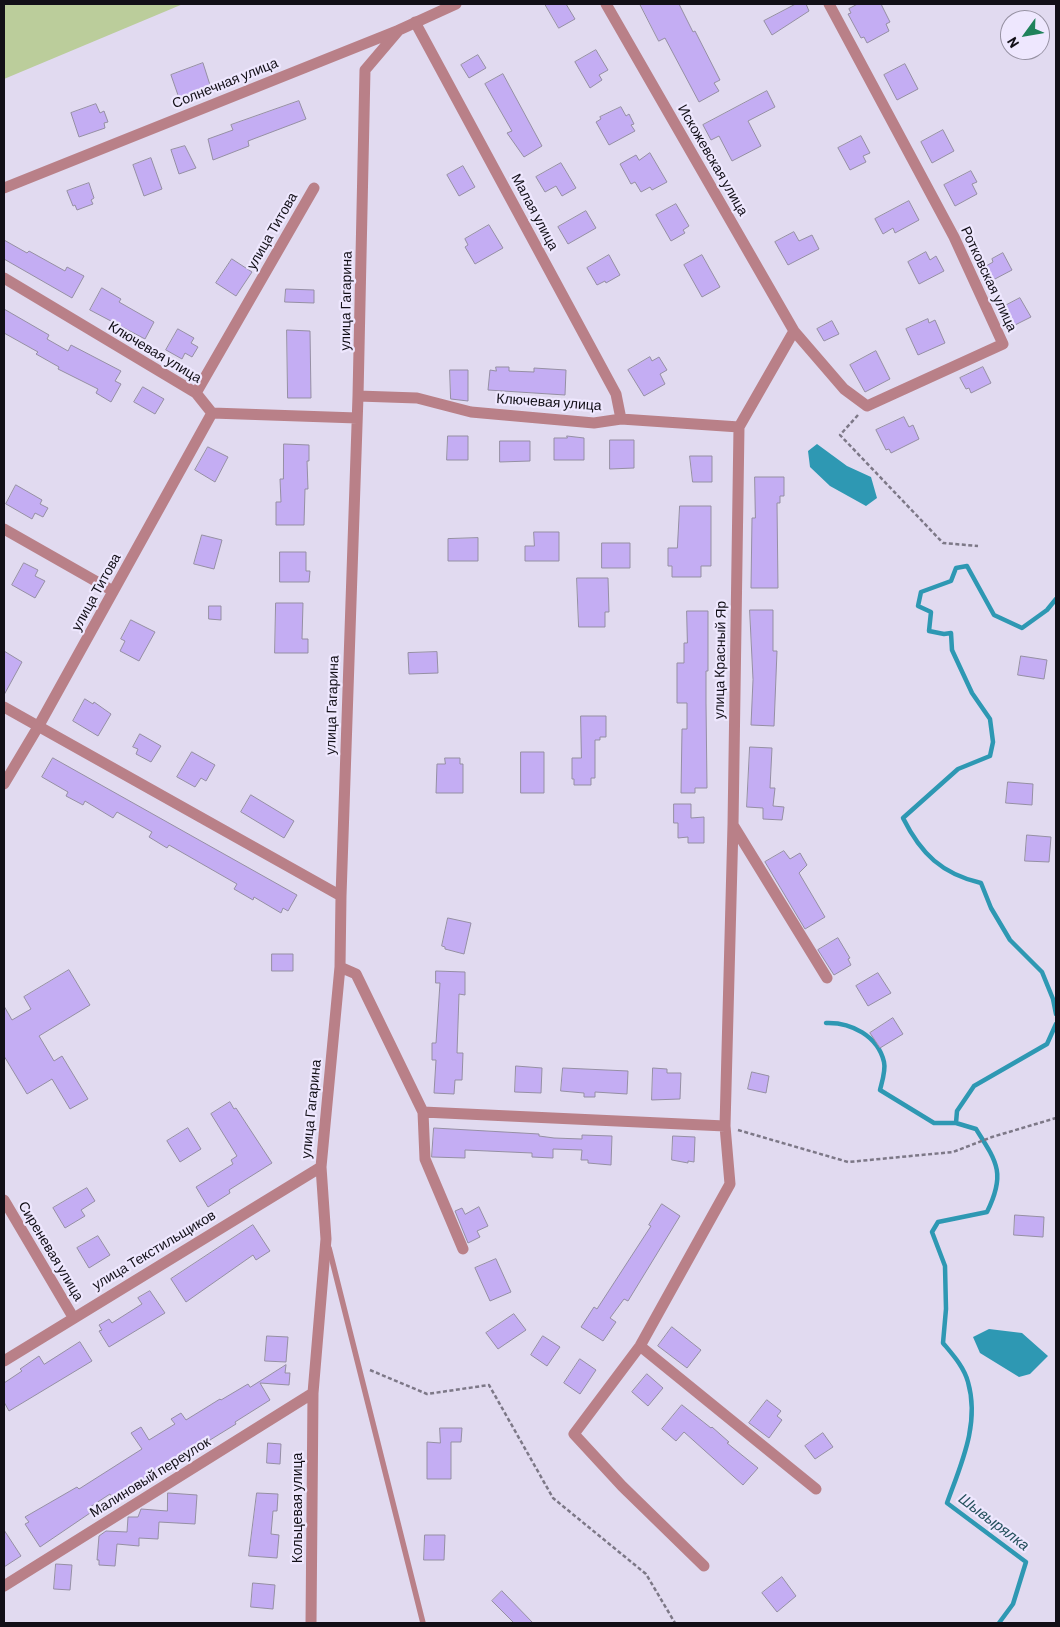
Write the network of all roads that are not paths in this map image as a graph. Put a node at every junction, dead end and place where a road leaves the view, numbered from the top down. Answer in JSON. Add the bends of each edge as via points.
{"nodes":[{"id":1,"x":456,"y":4,"type":"edge"},
{"id":2,"x":606,"y":4,"type":"edge"},
{"id":3,"x":828,"y":4,"type":"edge"},
{"id":4,"x":416,"y":22,"type":"junction"},
{"id":5,"x":399,"y":30,"type":"junction"},
{"id":6,"x":4,"y":188,"type":"edge"},
{"id":7,"x":314,"y":188,"type":"dead end"},
{"id":8,"x":4,"y":278,"type":"edge"},
{"id":9,"x":794,"y":331,"type":"junction"},
{"id":10,"x":196,"y":393,"type":"junction"},
{"id":11,"x":358,"y":396,"type":"junction"},
{"id":12,"x":212,"y":413,"type":"junction"},
{"id":13,"x":356,"y":418,"type":"junction"},
{"id":14,"x":621,"y":419,"type":"junction"},
{"id":15,"x":739,"y":427,"type":"junction"},
{"id":16,"x":4,"y":529,"type":"edge"},
{"id":17,"x":113,"y":591,"type":"junction"},
{"id":18,"x":4,"y":706,"type":"edge"},
{"id":19,"x":38,"y":727,"type":"junction"},
{"id":20,"x":4,"y":784,"type":"edge"},
{"id":21,"x":733,"y":825,"type":"junction"},
{"id":22,"x":341,"y":896,"type":"junction"},
{"id":23,"x":340,"y":967,"type":"junction"},
{"id":24,"x":827,"y":978,"type":"dead end"},
{"id":25,"x":424,"y":1112,"type":"junction"},
{"id":26,"x":725,"y":1126,"type":"junction"},
{"id":27,"x":321,"y":1167,"type":"junction"},
{"id":28,"x":4,"y":1200,"type":"edge"},
{"id":29,"x":326,"y":1239,"type":"junction"},
{"id":30,"x":463,"y":1249,"type":"dead end"},
{"id":31,"x":73,"y":1317,"type":"junction"},
{"id":32,"x":640,"y":1346,"type":"junction"},
{"id":33,"x":4,"y":1361,"type":"edge"},
{"id":34,"x":313,"y":1392,"type":"junction"},
{"id":35,"x":816,"y":1489,"type":"dead end"},
{"id":36,"x":704,"y":1566,"type":"dead end"},
{"id":37,"x":4,"y":1586,"type":"edge"},
{"id":38,"x":311,"y":1623,"type":"edge"},
{"id":39,"x":423,"y":1623,"type":"edge"}],
"edges":[{"from":1,"to":4,"type":"street","name":"Солнечная улица"},
{"from":2,"to":9,"type":"street","name":"Искожевская улица"},
{"from":3,"to":9,"type":"street","name":"Ротковская улица","via":[[954,237],[1003,344],[867,406],[844,389]]},
{"from":4,"to":5,"type":"street","name":"Солнечная улица"},
{"from":4,"to":14,"type":"street","name":"Малая улица","via":[[616,394]]},
{"from":5,"to":6,"type":"street","name":"Солнечная улица"},
{"from":5,"to":11,"type":"street","name":"улица Гагарина","via":[[366,70]]},
{"from":7,"to":10,"type":"street","name":"улица Титова"},
{"from":8,"to":10,"type":"street","name":"Ключевая улица"},
{"from":9,"to":15,"type":"street","name":"улица Красный Яр"},
{"from":10,"to":12,"type":"street","name":"Ключевая улица"},
{"from":11,"to":13,"type":"street","name":"улица Гагарина"},
{"from":11,"to":14,"type":"street","name":"Ключевая улица","via":[[417,398],[471,412],[594,423]]},
{"from":12,"to":13,"type":"street"},
{"from":12,"to":17,"type":"street","name":"улица Титова"},
{"from":13,"to":22,"type":"street","name":"улица Гагарина"},
{"from":14,"to":15,"type":"street","name":"Ключевая улица"},
{"from":15,"to":21,"type":"street","name":"улица Красный Яр"},
{"from":16,"to":17,"type":"street"},
{"from":17,"to":19,"type":"street","name":"улица Титова"},
{"from":18,"to":19,"type":"street"},
{"from":19,"to":20,"type":"street","name":"улица Титова"},
{"from":19,"to":22,"type":"street"},
{"from":21,"to":24,"type":"street"},
{"from":21,"to":26,"type":"street","name":"улица Красный Яр"},
{"from":22,"to":23,"type":"street","name":"улица Гагарина"},
{"from":23,"to":25,"type":"street","via":[[356,974]]},
{"from":23,"to":27,"type":"street","name":"улица Гагарина"},
{"from":25,"to":26,"type":"street"},
{"from":25,"to":30,"type":"street","via":[[425,1160]]},
{"from":26,"to":32,"type":"street","name":"улица Красный Яр","via":[[730,1184]]},
{"from":27,"to":29,"type":"street","name":"улица Гагарина"},
{"from":27,"to":31,"type":"street","name":"улица Текстильщиков"},
{"from":28,"to":31,"type":"street","name":"Сиреневая улица"},
{"from":29,"to":34,"type":"street","name":"улица Гагарина"},
{"from":29,"to":39,"type":"lane"},
{"from":31,"to":33,"type":"street","name":"улица Текстильщиков"},
{"from":32,"to":35,"type":"street"},
{"from":32,"to":36,"type":"street","name":"улица Красный Яр","via":[[574,1434]]},
{"from":34,"to":37,"type":"street","name":"Малиновый переулок"},
{"from":34,"to":38,"type":"street","name":"Кольцевая улица"}]}
